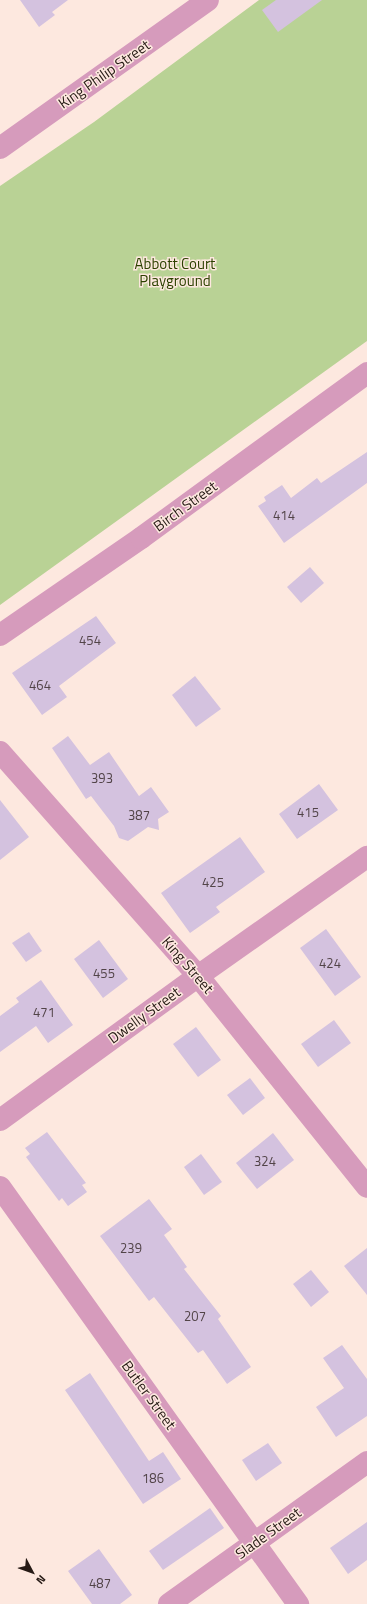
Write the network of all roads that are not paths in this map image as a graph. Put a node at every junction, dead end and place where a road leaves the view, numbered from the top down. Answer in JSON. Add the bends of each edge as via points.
{"nodes":[{"id":1,"x":208,"y":0,"type":"edge"},
{"id":2,"x":0,"y":148,"type":"edge"},
{"id":3,"x":367,"y":373,"type":"edge"},
{"id":4,"x":0,"y":635,"type":"edge"},
{"id":5,"x":0,"y":752,"type":"edge"},
{"id":6,"x":367,"y":856,"type":"edge"},
{"id":7,"x":198,"y":976,"type":"junction"},
{"id":8,"x":0,"y":1120,"type":"edge"},
{"id":9,"x":0,"y":1187,"type":"edge"},
{"id":10,"x":367,"y":1187,"type":"edge"},
{"id":11,"x":367,"y":1462,"type":"edge"},
{"id":12,"x":254,"y":1542,"type":"junction"},
{"id":13,"x":169,"y":1604,"type":"edge"},
{"id":14,"x":298,"y":1604,"type":"edge"}],
"edges":[{"from":1,"to":2,"type":"street","name":"King Philip Street"},
{"from":3,"to":4,"type":"street","name":"Birch Street","via":[[141,538]]},
{"from":5,"to":7,"type":"street","name":"King Street"},
{"from":6,"to":7,"type":"street","name":"Dwelly Street"},
{"from":7,"to":8,"type":"street","name":"Dwelly Street"},
{"from":7,"to":10,"type":"street","name":"King Street"},
{"from":9,"to":12,"type":"street","name":"Butler Street"},
{"from":11,"to":12,"type":"street","name":"Slade Street"},
{"from":12,"to":13,"type":"street","name":"Slade Street"},
{"from":12,"to":14,"type":"street","name":"Butler Street"}]}
